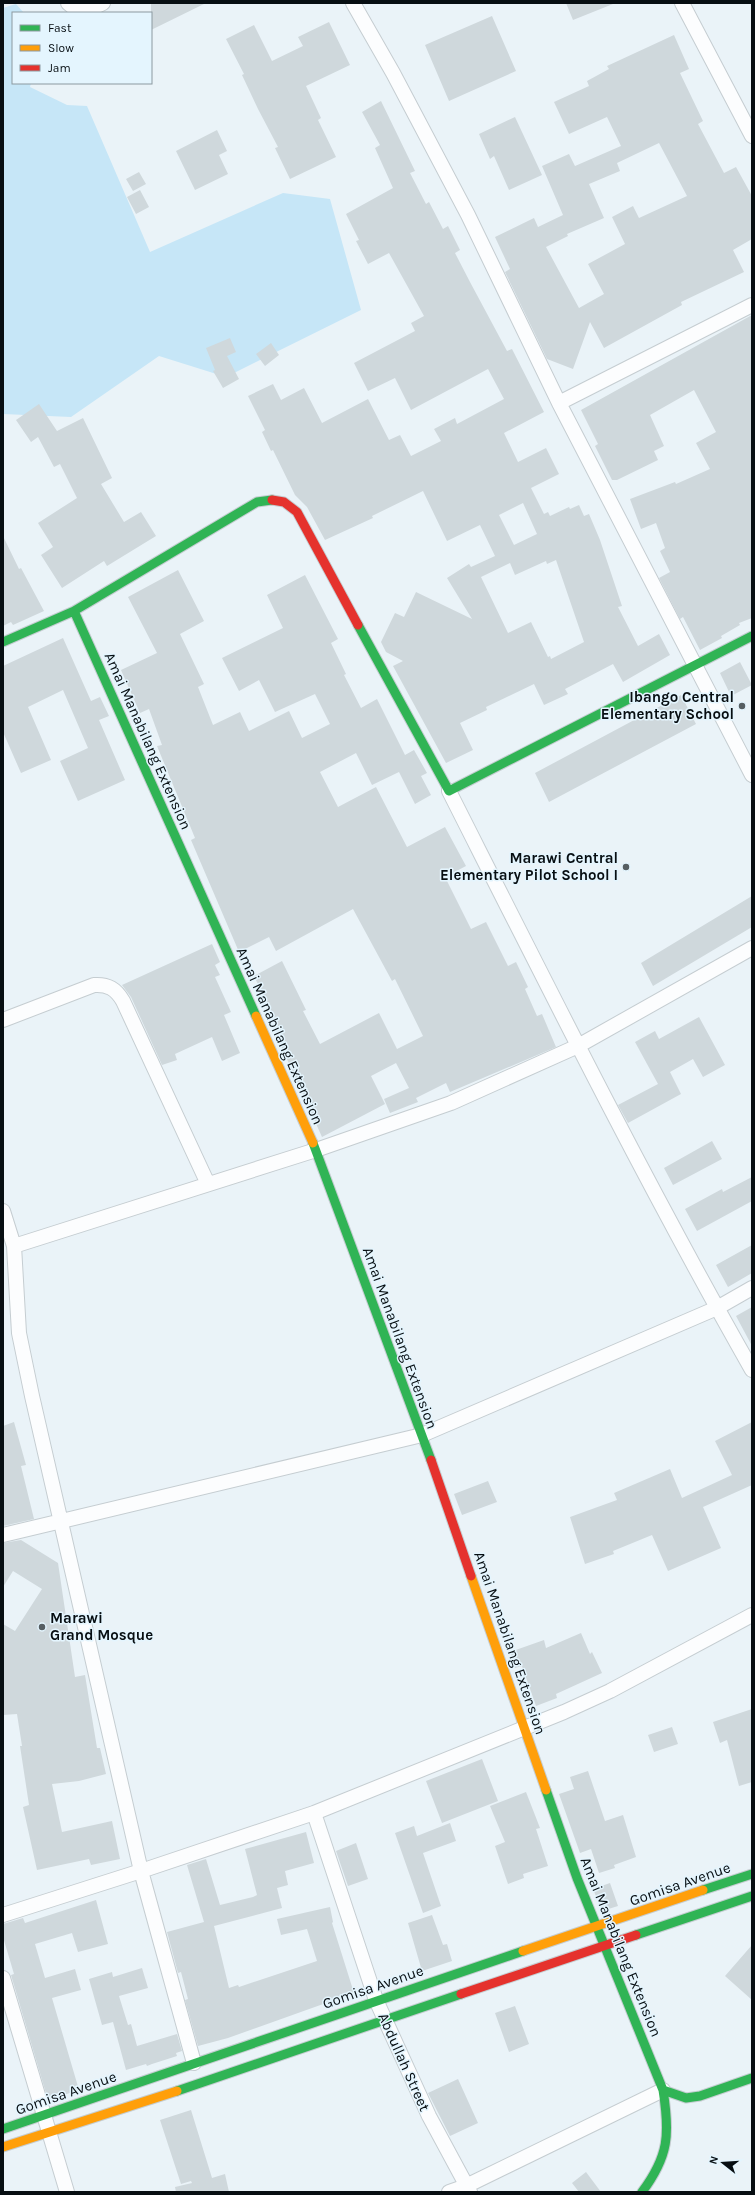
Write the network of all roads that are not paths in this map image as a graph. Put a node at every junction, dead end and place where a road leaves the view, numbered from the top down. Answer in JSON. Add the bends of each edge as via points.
{"nodes":[{"id":1,"x":68,"y":3,"type":"edge"},
{"id":2,"x":103,"y":3,"type":"edge"},
{"id":3,"x":353,"y":3,"type":"edge"},
{"id":4,"x":685,"y":4,"type":"edge"},
{"id":5,"x":752,"y":136,"type":"edge"},
{"id":6,"x":752,"y":305,"type":"edge"},
{"id":7,"x":559,"y":403,"type":"junction"},
{"id":8,"x":74,"y":611,"type":"junction"},
{"id":9,"x":752,"y":636,"type":"edge"},
{"id":10,"x":3,"y":642,"type":"edge"},
{"id":11,"x":695,"y":667,"type":"junction"},
{"id":12,"x":752,"y":775,"type":"edge"},
{"id":13,"x":449,"y":790,"type":"junction"},
{"id":14,"x":752,"y":948,"type":"edge"},
{"id":15,"x":3,"y":1020,"type":"edge"},
{"id":16,"x":578,"y":1046,"type":"junction"},
{"id":17,"x":316,"y":1150,"type":"junction"},
{"id":18,"x":208,"y":1184,"type":"junction"},
{"id":19,"x":3,"y":1211,"type":"edge"},
{"id":20,"x":14,"y":1246,"type":"junction"},
{"id":21,"x":752,"y":1288,"type":"edge"},
{"id":22,"x":717,"y":1308,"type":"junction"},
{"id":23,"x":752,"y":1370,"type":"edge"},
{"id":24,"x":422,"y":1435,"type":"junction"},
{"id":25,"x":62,"y":1522,"type":"junction"},
{"id":26,"x":3,"y":1535,"type":"edge"},
{"id":27,"x":752,"y":1615,"type":"edge"},
{"id":28,"x":525,"y":1727,"type":"junction"},
{"id":29,"x":314,"y":1813,"type":"junction"},
{"id":30,"x":142,"y":1871,"type":"junction"},
{"id":31,"x":752,"y":1874,"type":"edge"},
{"id":32,"x":752,"y":1896,"type":"edge"},
{"id":33,"x":3,"y":1915,"type":"edge"},
{"id":34,"x":597,"y":1927,"type":"junction"},
{"id":35,"x":605,"y":1945,"type":"junction"},
{"id":36,"x":3,"y":1978,"type":"edge"},
{"id":37,"x":376,"y":2000,"type":"junction"},
{"id":38,"x":385,"y":2020,"type":"junction"},
{"id":39,"x":194,"y":2063,"type":"junction"},
{"id":40,"x":752,"y":2078,"type":"edge"},
{"id":41,"x":663,"y":2090,"type":"junction"},
{"id":42,"x":44,"y":2116,"type":"junction"},
{"id":43,"x":3,"y":2129,"type":"edge"},
{"id":44,"x":49,"y":2133,"type":"junction"},
{"id":45,"x":3,"y":2147,"type":"edge"},
{"id":46,"x":468,"y":2189,"type":"edge"},
{"id":47,"x":67,"y":2192,"type":"edge"},
{"id":48,"x":449,"y":2192,"type":"edge"},
{"id":49,"x":642,"y":2192,"type":"edge"}],
"edges":[{"from":1,"to":2,"type":"street","via":[[78,9],[89,9]]},
{"from":3,"to":7,"type":"street","via":[[468,215]]},
{"from":4,"to":5,"type":"street"},
{"from":6,"to":7,"type":"street"},
{"from":7,"to":11,"type":"street"},
{"from":8,"to":10,"type":"main road"},
{"from":8,"to":13,"type":"main road","via":[[257,502],[282,500],[298,512]]},
{"from":8,"to":17,"type":"main road","name":"Amai Manabilang Extension"},
{"from":9,"to":11,"type":"main road"},
{"from":11,"to":12,"type":"street"},
{"from":11,"to":13,"type":"main road"},
{"from":13,"to":16,"type":"street"},
{"from":14,"to":16,"type":"street"},
{"from":15,"to":18,"type":"street","via":[[94,985],[106,985],[116,990]]},
{"from":16,"to":17,"type":"street","via":[[451,1103]]},
{"from":16,"to":22,"type":"street"},
{"from":17,"to":18,"type":"street"},
{"from":17,"to":24,"type":"main road","name":"Amai Manabilang Extension"},
{"from":18,"to":20,"type":"street"},
{"from":19,"to":20,"type":"street"},
{"from":20,"to":25,"type":"street","via":[[19,1333]]},
{"from":21,"to":22,"type":"street"},
{"from":22,"to":23,"type":"street"},
{"from":22,"to":24,"type":"street"},
{"from":24,"to":25,"type":"street"},
{"from":24,"to":28,"type":"main road","name":"Amai Manabilang Extension"},
{"from":25,"to":26,"type":"street"},
{"from":25,"to":30,"type":"street"},
{"from":27,"to":28,"type":"street","via":[[610,1691]]},
{"from":28,"to":29,"type":"street"},
{"from":28,"to":34,"type":"main road","name":"Amai Manabilang Extension","via":[[577,1878]]},
{"from":29,"to":30,"type":"street"},
{"from":29,"to":37,"type":"street","name":"Abdullah Street"},
{"from":30,"to":33,"type":"street"},
{"from":30,"to":39,"type":"street"},
{"from":31,"to":34,"type":"main road","name":"Gomisa Avenue"},
{"from":32,"to":35,"type":"main road"},
{"from":34,"to":35,"type":"main road","name":"Amai Manabilang Extension"},
{"from":34,"to":37,"type":"main road","name":"Gomisa Avenue"},
{"from":35,"to":38,"type":"main road"},
{"from":35,"to":41,"type":"main road","name":"Amai Manabilang Extension"},
{"from":36,"to":42,"type":"street"},
{"from":37,"to":38,"type":"street","name":"Abdullah Street"},
{"from":37,"to":39,"type":"main road","name":"Gomisa Avenue"},
{"from":38,"to":44,"type":"main road"},
{"from":38,"to":46,"type":"street","name":"Abdullah Street","via":[[429,2116]]},
{"from":39,"to":42,"type":"main road","name":"Gomisa Avenue"},
{"from":40,"to":41,"type":"main road","via":[[700,2096],[686,2098]]},
{"from":41,"to":46,"type":"street"},
{"from":41,"to":49,"type":"main road","name":"Amai Manabilang Extension","via":[[669,2126],[667,2151],[652,2180]]},
{"from":42,"to":43,"type":"main road","name":"Gomisa Avenue"},
{"from":42,"to":44,"type":"street"},
{"from":44,"to":45,"type":"main road"},
{"from":44,"to":47,"type":"street"},
{"from":46,"to":48,"type":"street"}]}
